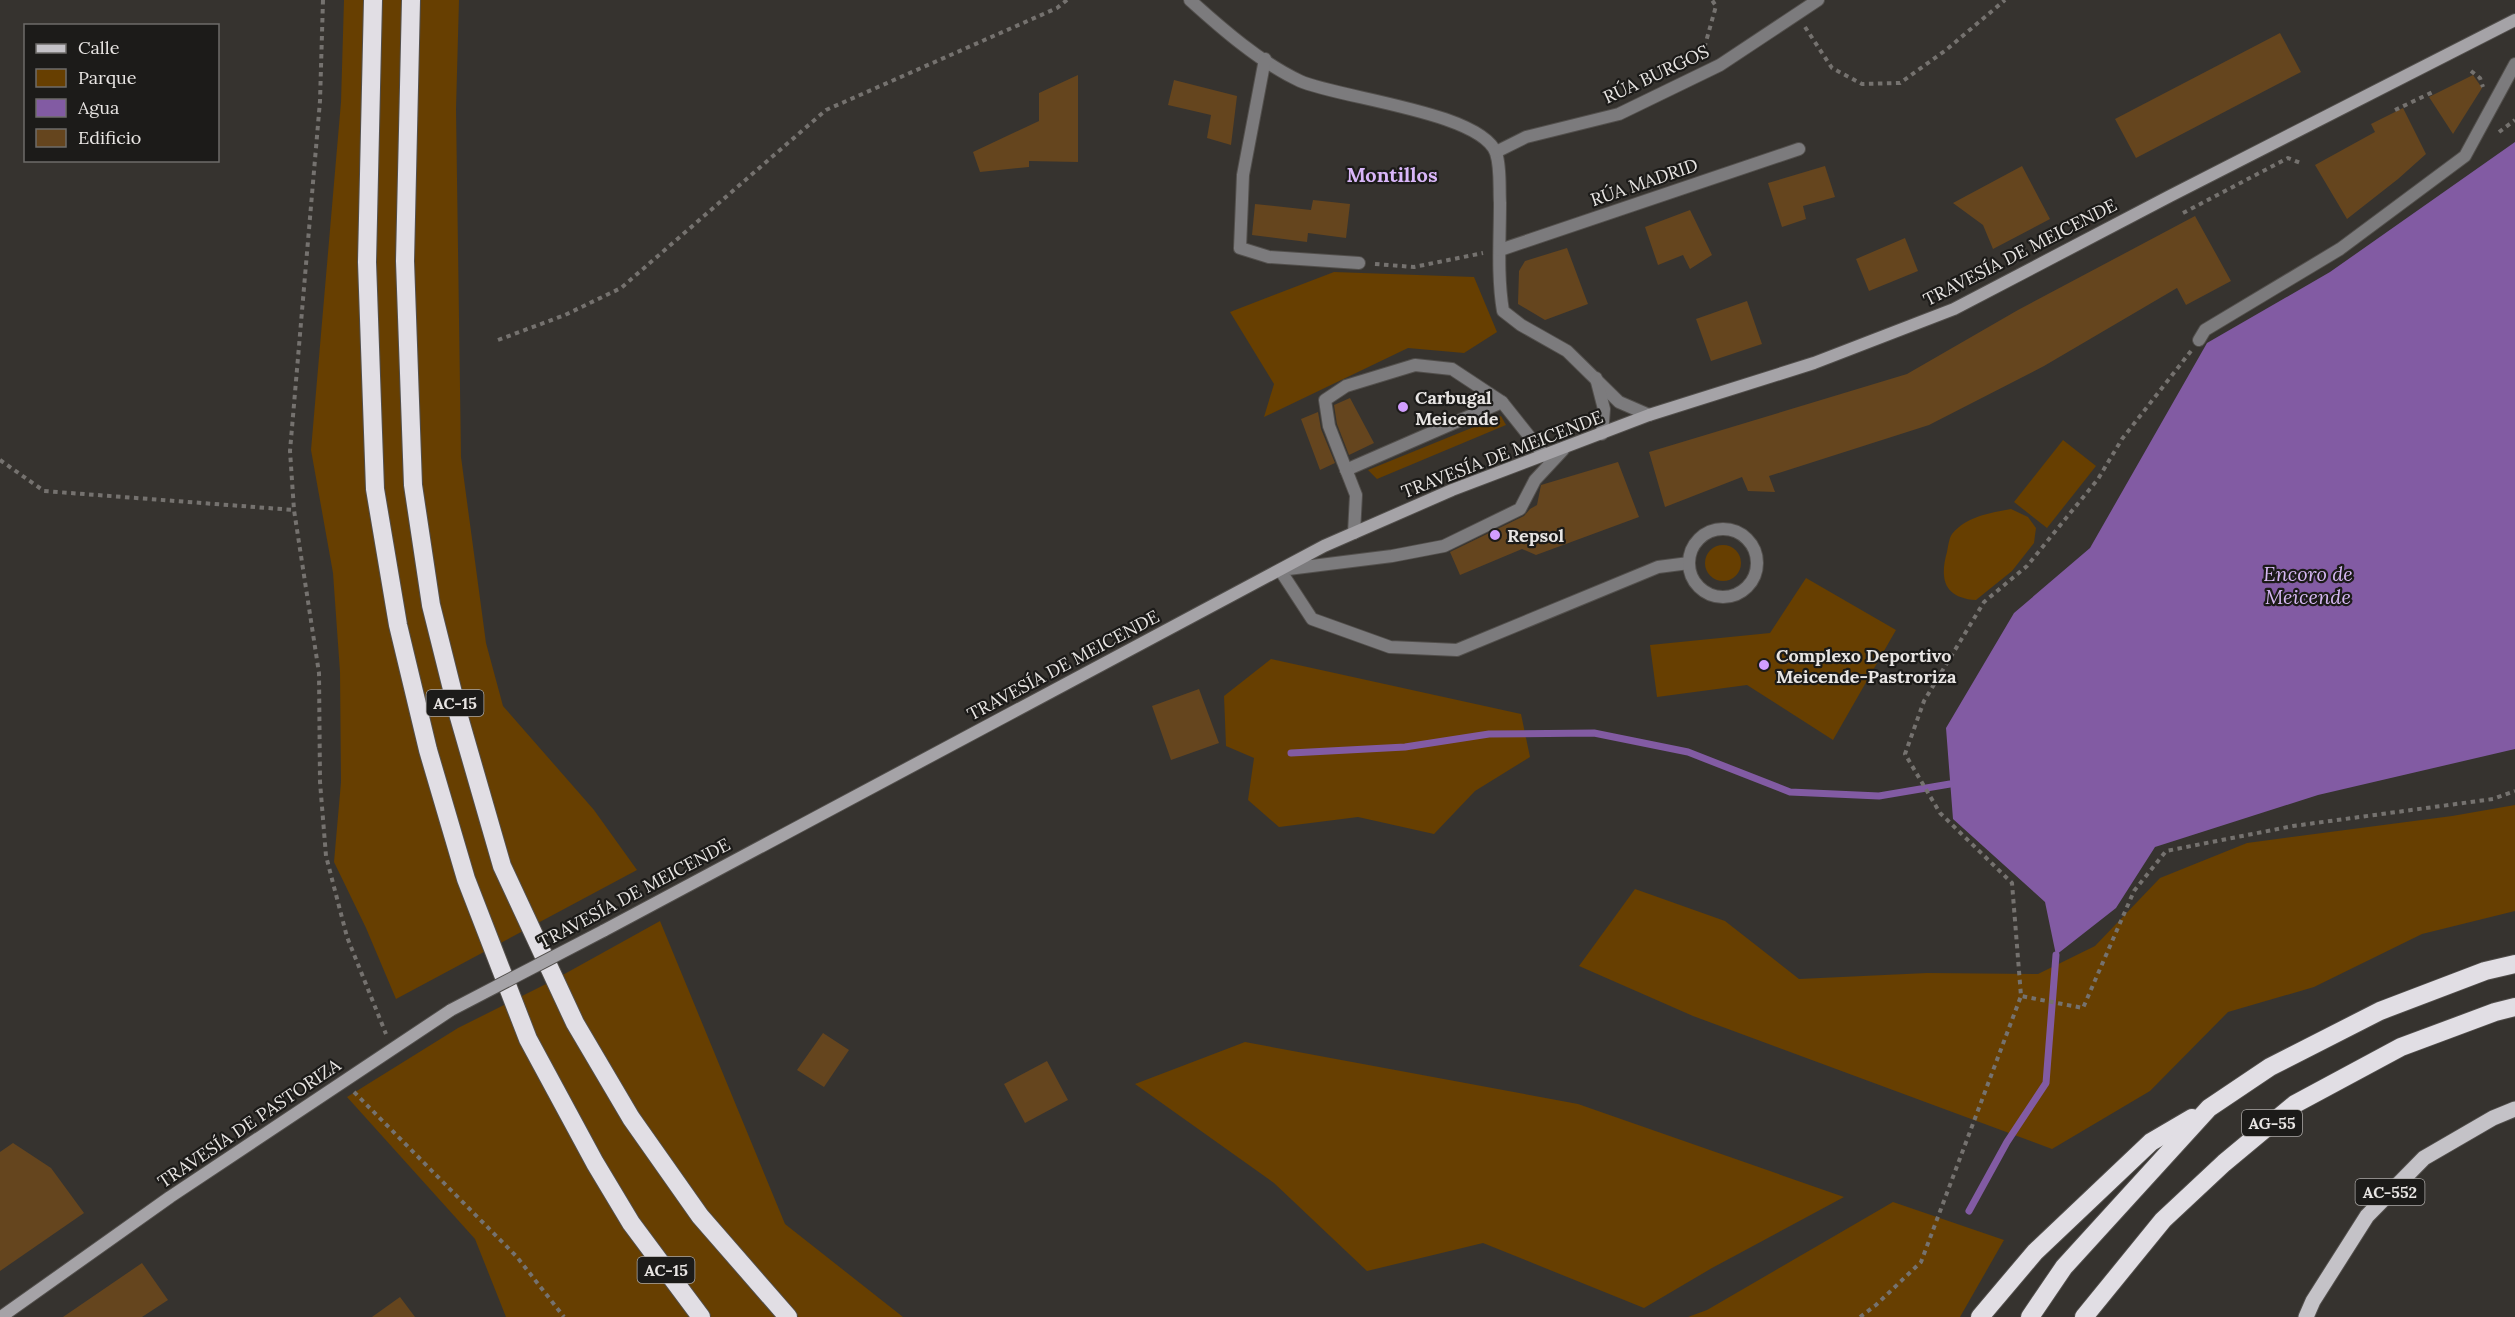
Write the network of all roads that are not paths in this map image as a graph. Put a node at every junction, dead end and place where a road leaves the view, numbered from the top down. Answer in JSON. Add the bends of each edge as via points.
{"nodes":[{"id":1,"x":373,"y":0,"type":"edge"},
{"id":2,"x":411,"y":0,"type":"edge"},
{"id":3,"x":1190,"y":0,"type":"edge"},
{"id":4,"x":1818,"y":0,"type":"edge"},
{"id":5,"x":2515,"y":20,"type":"edge"},
{"id":6,"x":1265,"y":59,"type":"junction"},
{"id":7,"x":2515,"y":64,"type":"edge"},
{"id":8,"x":1799,"y":149,"type":"dead end"},
{"id":9,"x":1496,"y":152,"type":"junction"},
{"id":10,"x":1500,"y":250,"type":"junction"},
{"id":11,"x":1359,"y":263,"type":"road end"},
{"id":12,"x":2199,"y":340,"type":"road end"},
{"id":13,"x":1595,"y":377,"type":"junction"},
{"id":14,"x":1502,"y":402,"type":"junction"},
{"id":15,"x":1649,"y":415,"type":"junction"},
{"id":16,"x":1602,"y":434,"type":"junction"},
{"id":17,"x":1563,"y":450,"type":"junction"},
{"id":18,"x":1545,"y":456,"type":"junction"},
{"id":19,"x":1346,"y":470,"type":"junction"},
{"id":20,"x":1354,"y":533,"type":"junction"},
{"id":21,"x":1689,"y":563,"type":"junction"},
{"id":22,"x":1280,"y":570,"type":"junction"},
{"id":23,"x":2515,"y":964,"type":"edge"},
{"id":24,"x":525,"y":971,"type":"joint"},
{"id":25,"x":2515,"y":1007,"type":"edge"},
{"id":26,"x":2209,"y":1108,"type":"junction"},
{"id":27,"x":2515,"y":1109,"type":"edge"},
{"id":28,"x":0,"y":1317,"type":"edge"},
{"id":29,"x":701,"y":1317,"type":"edge"},
{"id":30,"x":788,"y":1317,"type":"edge"},
{"id":31,"x":1980,"y":1317,"type":"edge"},
{"id":32,"x":2031,"y":1317,"type":"edge"},
{"id":33,"x":2084,"y":1317,"type":"edge"},
{"id":34,"x":2306,"y":1317,"type":"edge"}],
"edges":[{"from":1,"to":29,"type":"highway","number":"AC-15","via":[[368,262],[375,489],[398,625],[428,750],[466,879],[528,1039],[625,1213]]},
{"from":2,"to":30,"type":"highway","number":"AC-15","via":[[405,261],[413,485],[431,605],[459,717],[502,866],[575,1023],[631,1118],[700,1216]]},
{"from":3,"to":6,"type":"street"},
{"from":4,"to":9,"type":"street","name":"RÚA BURGOS","via":[[1720,65],[1619,114],[1526,137]]},
{"from":5,"to":15,"type":"main road","name":"TRAVESÍA DE MEICENDE","via":[[1954,309],[1814,363]]},
{"from":6,"to":9,"type":"street","via":[[1300,81],[1380,100],[1468,128],[1484,137]]},
{"from":6,"to":11,"type":"street","via":[[1243,175],[1240,248],[1269,257]]},
{"from":7,"to":12,"type":"street","via":[[2465,156],[2340,249],[2205,330]]},
{"from":8,"to":10,"type":"street","name":"RÚA MADRID"},
{"from":9,"to":10,"type":"street"},
{"from":10,"to":13,"type":"street","via":[[1498,286],[1503,311],[1567,351]]},
{"from":13,"to":15,"type":"street","via":[[1619,402]]},
{"from":13,"to":16,"type":"street","via":[[1604,409]]},
{"from":14,"to":18,"type":"street"},
{"from":14,"to":19,"type":"street"},
{"from":14,"to":19,"type":"street","via":[[1452,369],[1415,365],[1346,386],[1325,400],[1329,426]]},
{"from":15,"to":16,"type":"main road","name":"TRAVESÍA DE MEICENDE"},
{"from":16,"to":17,"type":"main road","name":"TRAVESÍA DE MEICENDE"},
{"from":17,"to":18,"type":"main road","name":"TRAVESÍA DE MEICENDE"},
{"from":17,"to":22,"type":"street","via":[[1535,480],[1520,509],[1444,546]]},
{"from":18,"to":20,"type":"main road","name":"TRAVESÍA DE MEICENDE","via":[[1452,490]]},
{"from":19,"to":20,"type":"street","via":[[1356,495]]},
{"from":20,"to":22,"type":"main road","name":"TRAVESÍA DE MEICENDE"},
{"from":21,"to":21,"type":"street","via":[[1698,585],[1718,596],[1729,596],[1749,585],[1757,563],[1751,543],[1734,531],[1723,529],[1712,531],[1695,543]]},
{"from":21,"to":22,"type":"street","via":[[1658,567],[1457,650],[1390,647],[1312,619]]},
{"from":22,"to":24,"type":"main road","name":"TRAVESÍA DE MEICENDE","bridge":true},
{"from":23,"to":26,"type":"highway","number":"AG-55","via":[[2485,971],[2380,1011],[2270,1067]]},
{"from":24,"to":28,"type":"main road","name":"TRAVESÍA DE PASTORIZA","bridge":true,"via":[[452,1010],[391,1049]]},
{"from":25,"to":33,"type":"highway","number":"AG-55","via":[[2400,1047],[2295,1104],[2163,1220]]},
{"from":26,"to":31,"type":"highway","via":[[2151,1142],[2035,1252]]},
{"from":26,"to":32,"type":"highway","number":"AG-55","via":[[2064,1267]]},
{"from":27,"to":34,"type":"main road","number":"AC-552","via":[[2424,1158],[2367,1216]]}]}
